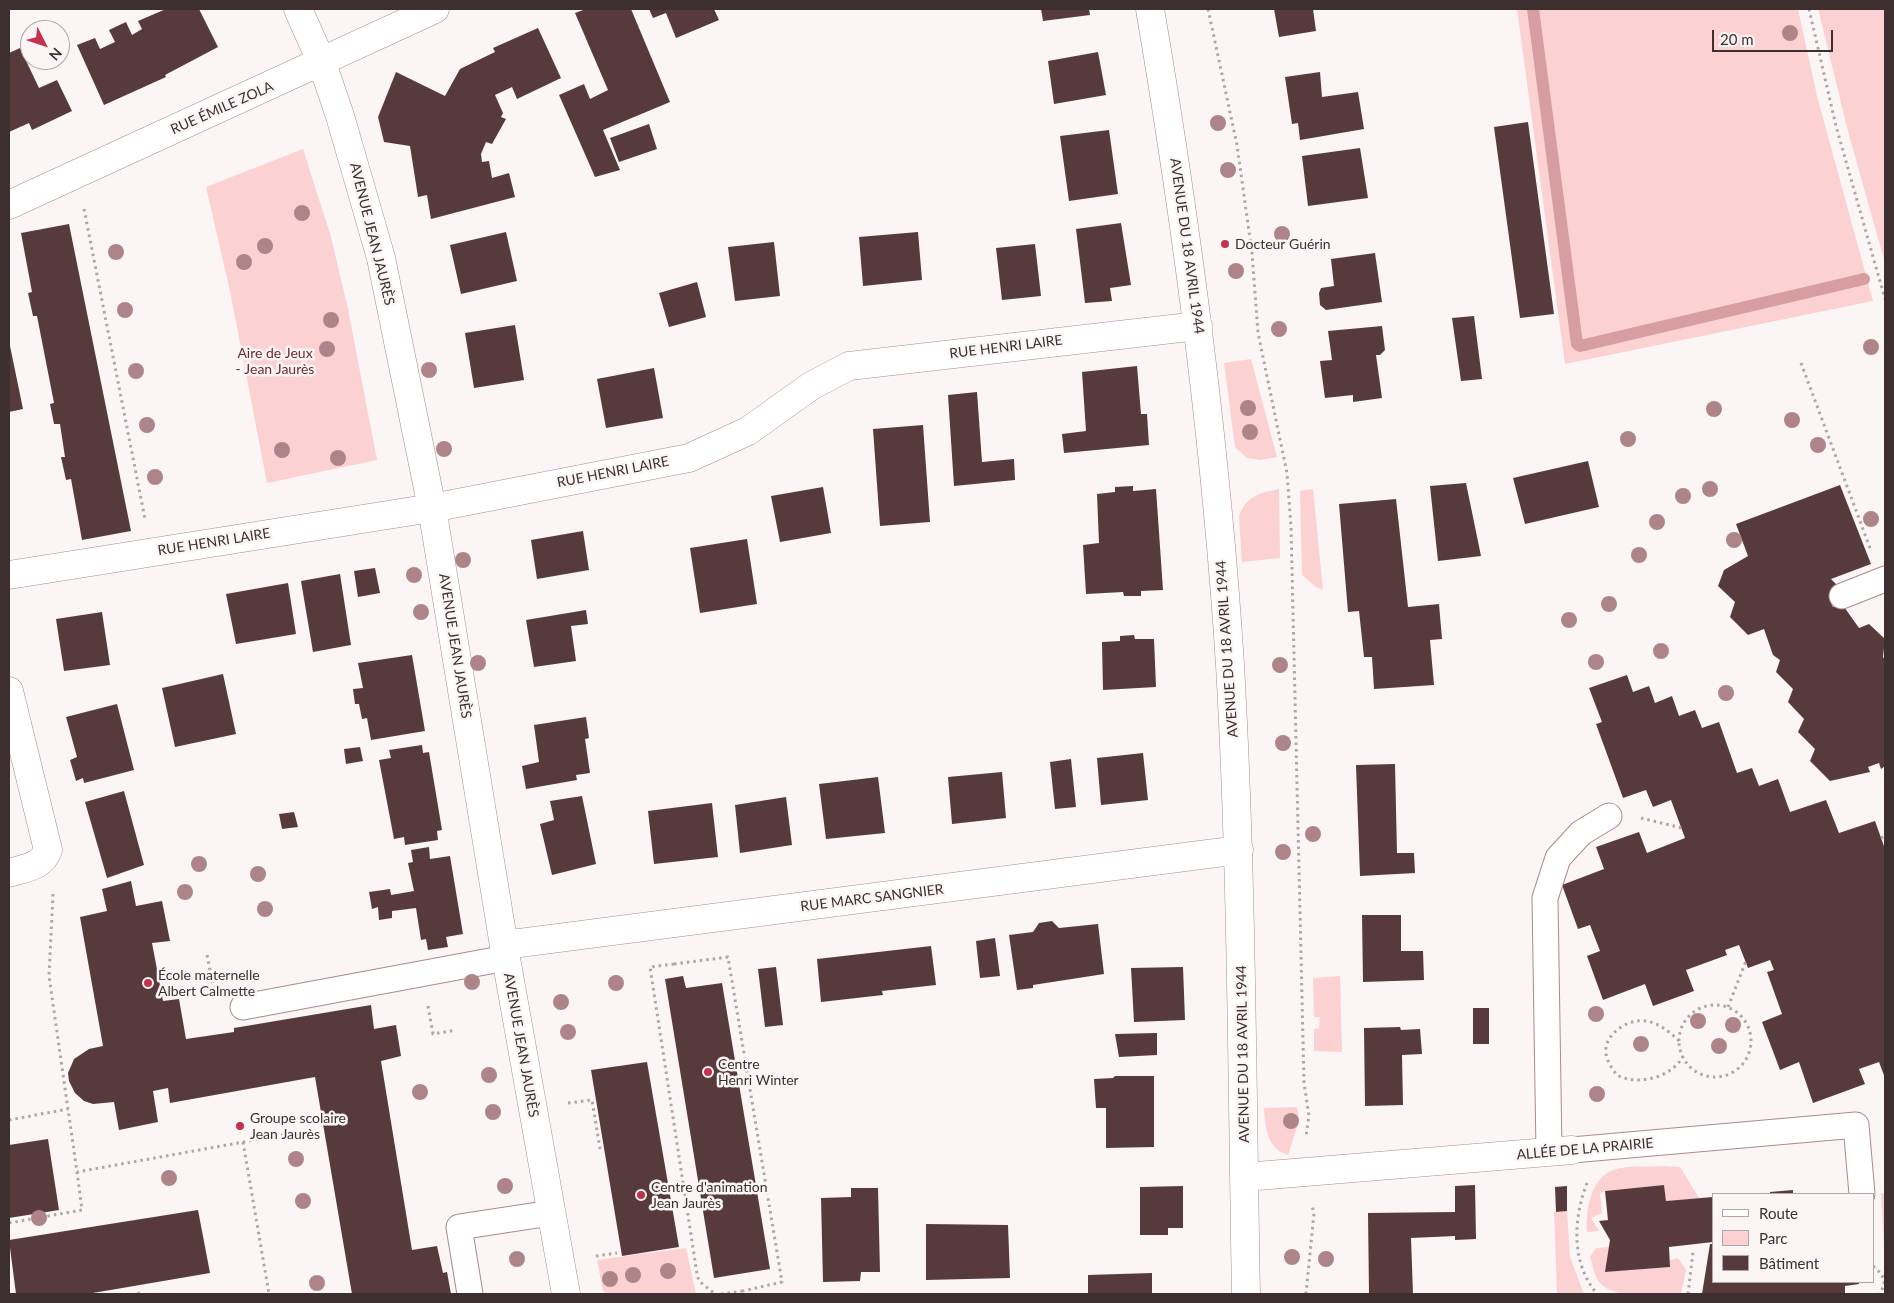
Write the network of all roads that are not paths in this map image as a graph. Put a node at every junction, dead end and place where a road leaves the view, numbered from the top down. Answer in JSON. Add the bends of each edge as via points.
{"nodes":[{"id":1,"x":298,"y":9,"type":"edge"},
{"id":2,"x":435,"y":9,"type":"edge"},
{"id":3,"x":1150,"y":9,"type":"edge"},
{"id":4,"x":322,"y":63,"type":"junction"},
{"id":5,"x":9,"y":205,"type":"edge"},
{"id":6,"x":1198,"y":326,"type":"junction"},
{"id":7,"x":432,"y":508,"type":"junction"},
{"id":8,"x":9,"y":575,"type":"edge"},
{"id":9,"x":1885,"y":579,"type":"edge"},
{"id":10,"x":1842,"y":596,"type":"dead end"},
{"id":11,"x":9,"y":691,"type":"edge"},
{"id":12,"x":1609,"y":816,"type":"road end"},
{"id":13,"x":1239,"y":850,"type":"junction"},
{"id":14,"x":9,"y":873,"type":"edge"},
{"id":15,"x":505,"y":952,"type":"junction"},
{"id":16,"x":243,"y":1007,"type":"dead end"},
{"id":17,"x":1570,"y":1150,"type":"junction"},
{"id":18,"x":1245,"y":1177,"type":"junction"},
{"id":19,"x":1862,"y":1193,"type":"edge"},
{"id":20,"x":550,"y":1213,"type":"junction"},
{"id":21,"x":470,"y":1294,"type":"edge"},
{"id":22,"x":566,"y":1294,"type":"edge"},
{"id":23,"x":1246,"y":1294,"type":"edge"}],
"edges":[{"from":1,"to":4,"type":"street","name":"AVENUE JEAN JAURÈS"},
{"from":2,"to":4,"type":"street","name":"RUE ÉMILE ZOLA"},
{"from":3,"to":6,"type":"street","name":"AVENUE DU 18 AVRIL 1944"},
{"from":4,"to":5,"type":"street","name":"RUE ÉMILE ZOLA"},
{"from":4,"to":7,"type":"street","name":"AVENUE JEAN JAURÈS","via":[[381,258]]},
{"from":6,"to":7,"type":"street","name":"RUE HENRI LAIRE","via":[[849,366],[811,386],[748,431],[689,458]]},
{"from":6,"to":13,"type":"street","name":"AVENUE DU 18 AVRIL 1944","via":[[1223,574]]},
{"from":7,"to":8,"type":"street","name":"RUE HENRI LAIRE"},
{"from":7,"to":15,"type":"street","name":"AVENUE JEAN JAURÈS"},
{"from":9,"to":10,"type":"lane"},
{"from":11,"to":14,"type":"street","via":[[48,850],[45,859],[35,866]]},
{"from":12,"to":17,"type":"lane","via":[[1581,833],[1558,858],[1545,898]]},
{"from":13,"to":15,"type":"street","name":"RUE MARC SANGNIER","via":[[667,924]]},
{"from":13,"to":18,"type":"street","name":"AVENUE DU 18 AVRIL 1944"},
{"from":15,"to":16,"type":"lane","via":[[422,975]]},
{"from":15,"to":20,"type":"street","name":"AVENUE JEAN JAURÈS"},
{"from":17,"to":18,"type":"street","name":"ALLÉE DE LA PRAIRIE"},
{"from":17,"to":19,"type":"lane","name":"ALLÉE DE LA PRAIRIE","via":[[1856,1126]]},
{"from":18,"to":23,"type":"street","name":"AVENUE DU 18 AVRIL 1944"},
{"from":20,"to":21,"type":"lane","via":[[459,1227]]},
{"from":20,"to":22,"type":"street","name":"AVENUE JEAN JAURÈS"}]}
